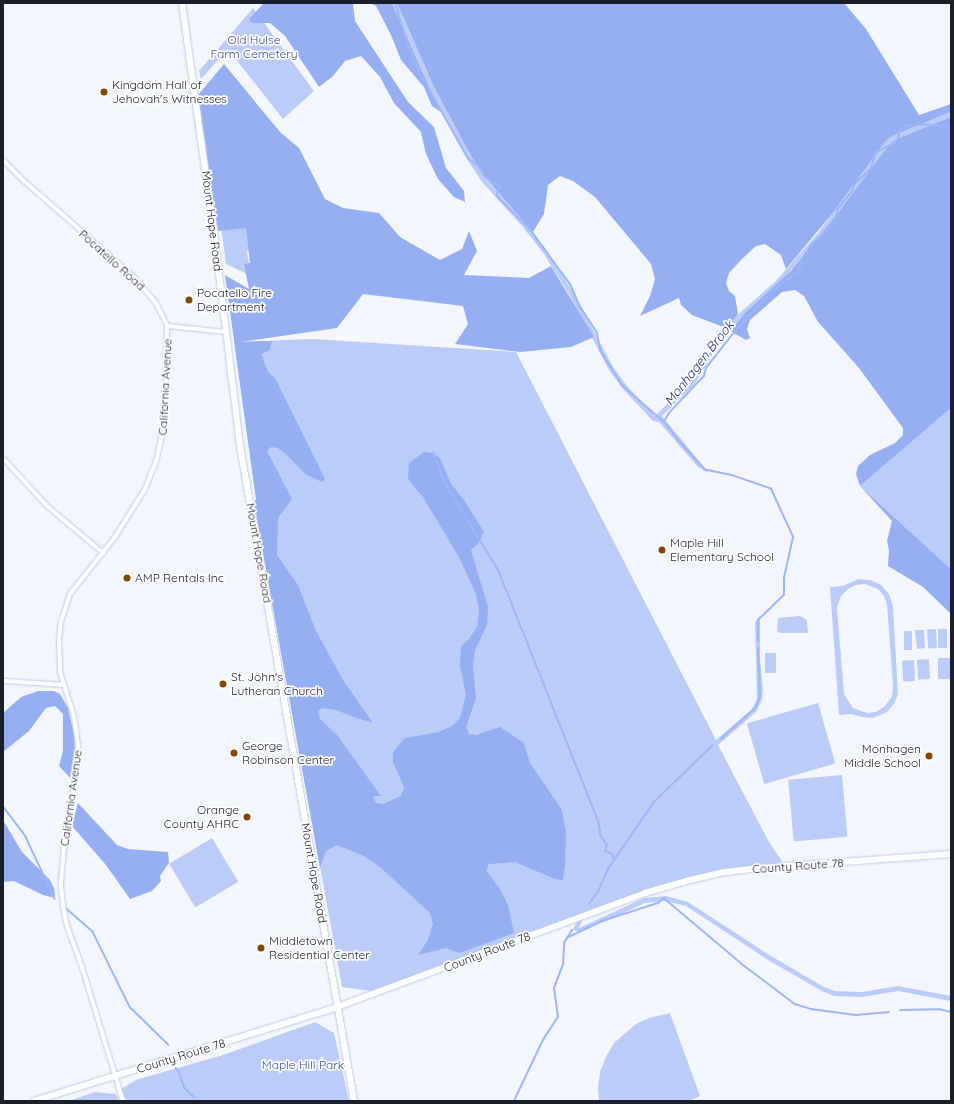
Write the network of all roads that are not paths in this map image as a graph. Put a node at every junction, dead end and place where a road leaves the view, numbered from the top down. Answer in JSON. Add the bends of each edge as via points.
{"nodes":[{"id":1,"x":182,"y":3,"type":"edge"},
{"id":2,"x":3,"y":160,"type":"edge"},
{"id":3,"x":167,"y":326,"type":"junction"},
{"id":4,"x":227,"y":332,"type":"junction"},
{"id":5,"x":3,"y":458,"type":"edge"},
{"id":6,"x":103,"y":553,"type":"junction"},
{"id":7,"x":3,"y":681,"type":"edge"},
{"id":8,"x":63,"y":685,"type":"junction"},
{"id":9,"x":951,"y":854,"type":"edge"},
{"id":10,"x":338,"y":1007,"type":"junction"},
{"id":11,"x":115,"y":1076,"type":"junction"},
{"id":12,"x":34,"y":1101,"type":"edge"},
{"id":13,"x":123,"y":1101,"type":"edge"},
{"id":14,"x":354,"y":1101,"type":"edge"}],
"edges":[{"from":1,"to":4,"type":"street","name":"Mount Hope Road"},
{"from":2,"to":3,"type":"street","name":"Pocatello Road","via":[[134,277],[156,303]]},
{"from":3,"to":4,"type":"street"},
{"from":3,"to":6,"type":"street","name":"California Avenue","via":[[165,420],[159,452],[145,488]]},
{"from":4,"to":10,"type":"street","name":"Mount Hope Road","via":[[242,452]]},
{"from":5,"to":6,"type":"street","via":[[46,505]]},
{"from":6,"to":8,"type":"street","name":"California Avenue","via":[[75,585],[63,612],[59,650]]},
{"from":7,"to":8,"type":"street"},
{"from":8,"to":11,"type":"street","name":"California Avenue","via":[[75,720],[78,744],[64,848],[61,886],[63,906],[67,926]]},
{"from":9,"to":10,"type":"street","name":"County Route 78","via":[[761,868],[690,880],[645,893]]},
{"from":10,"to":11,"type":"street","name":"County Route 78"},
{"from":10,"to":14,"type":"street","name":"Mount Hope Road"},
{"from":11,"to":12,"type":"street","name":"County Route 78"},
{"from":11,"to":13,"type":"street","name":"California Avenue"}]}
